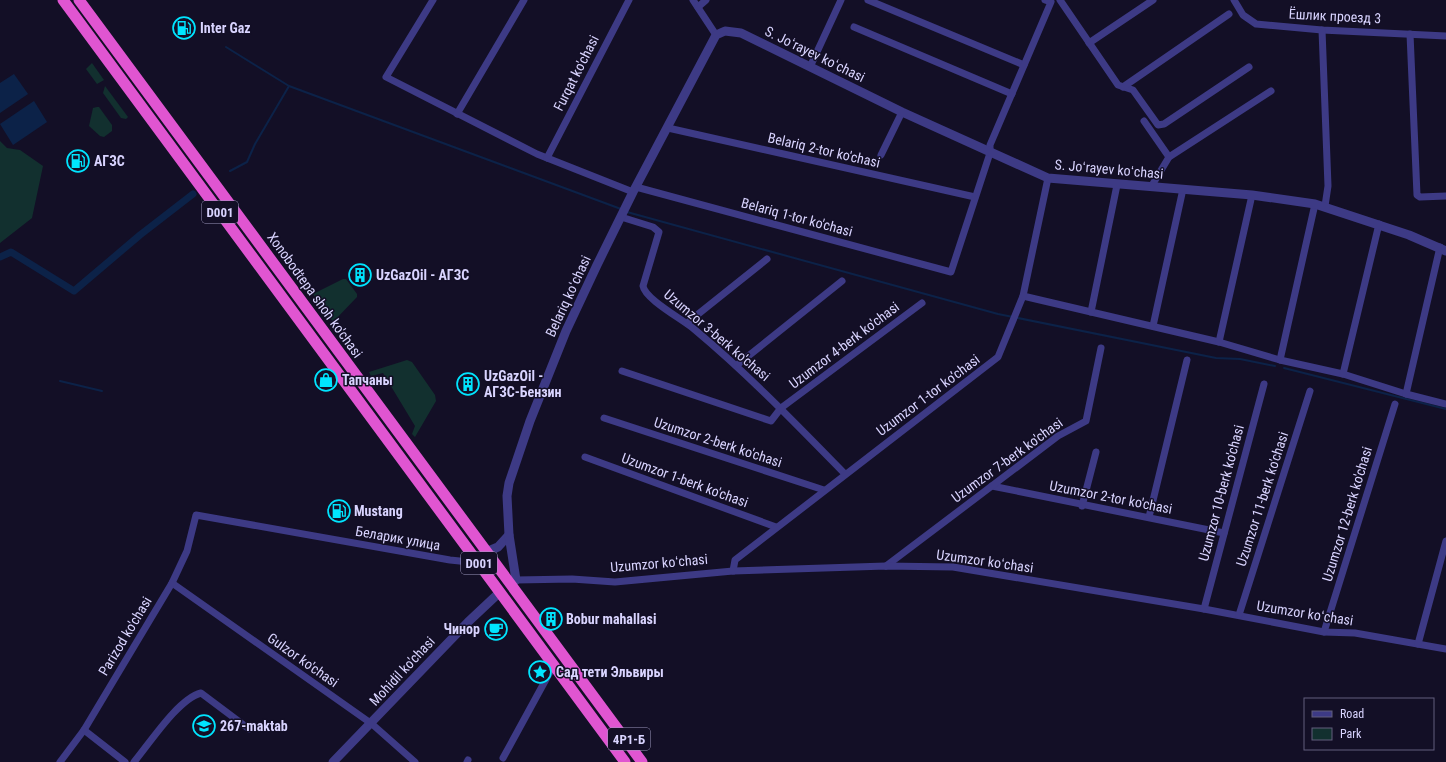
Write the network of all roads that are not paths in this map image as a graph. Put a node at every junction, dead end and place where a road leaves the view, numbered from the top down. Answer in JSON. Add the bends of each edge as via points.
{"nodes":[{"id":1,"x":79,"y":0,"type":"edge"},
{"id":2,"x":433,"y":0,"type":"edge"},
{"id":3,"x":524,"y":0,"type":"edge"},
{"id":4,"x":629,"y":0,"type":"edge"},
{"id":5,"x":693,"y":0,"type":"edge"},
{"id":6,"x":706,"y":0,"type":"edge"},
{"id":7,"x":841,"y":0,"type":"edge"},
{"id":8,"x":868,"y":0,"type":"edge"},
{"id":9,"x":1060,"y":0,"type":"edge"},
{"id":10,"x":1153,"y":0,"type":"edge"},
{"id":11,"x":1234,"y":0,"type":"edge"},
{"id":12,"x":64,"y":1,"type":"edge"},
{"id":13,"x":1050,"y":1,"type":"edge"},
{"id":14,"x":698,"y":7,"type":"junction"},
{"id":15,"x":1229,"y":14,"type":"dead end"},
{"id":16,"x":854,"y":28,"type":"dead end"},
{"id":17,"x":1322,"y":30,"type":"junction"},
{"id":18,"x":1410,"y":34,"type":"junction"},
{"id":19,"x":716,"y":35,"type":"junction"},
{"id":20,"x":1446,"y":36,"type":"edge"},
{"id":21,"x":1089,"y":43,"type":"junction"},
{"id":22,"x":1024,"y":65,"type":"junction"},
{"id":23,"x":810,"y":67,"type":"junction"},
{"id":24,"x":1249,"y":67,"type":"dead end"},
{"id":25,"x":140,"y":83,"type":"junction"},
{"id":26,"x":1123,"y":87,"type":"junction"},
{"id":27,"x":130,"y":90,"type":"junction"},
{"id":28,"x":1271,"y":91,"type":"dead end"},
{"id":29,"x":1012,"y":94,"type":"junction"},
{"id":30,"x":902,"y":112,"type":"junction"},
{"id":31,"x":457,"y":114,"type":"junction"},
{"id":32,"x":1144,"y":121,"type":"dead end"},
{"id":33,"x":668,"y":128,"type":"junction"},
{"id":34,"x":990,"y":153,"type":"junction"},
{"id":35,"x":881,"y":155,"type":"dead end"},
{"id":36,"x":1169,"y":157,"type":"junction"},
{"id":37,"x":547,"y":158,"type":"junction"},
{"id":38,"x":1048,"y":178,"type":"junction"},
{"id":39,"x":1117,"y":185,"type":"junction"},
{"id":40,"x":1151,"y":186,"type":"junction"},
{"id":41,"x":634,"y":189,"type":"junction"},
{"id":42,"x":1183,"y":189,"type":"junction"},
{"id":43,"x":1252,"y":195,"type":"junction"},
{"id":44,"x":1446,"y":196,"type":"edge"},
{"id":45,"x":975,"y":197,"type":"junction"},
{"id":46,"x":1315,"y":204,"type":"junction"},
{"id":47,"x":1325,"y":206,"type":"junction"},
{"id":48,"x":623,"y":212,"type":"junction"},
{"id":49,"x":238,"y":216,"type":"junction"},
{"id":50,"x":1379,"y":224,"type":"junction"},
{"id":51,"x":230,"y":225,"type":"junction"},
{"id":52,"x":1443,"y":249,"type":"edge"},
{"id":53,"x":767,"y":259,"type":"dead end"},
{"id":54,"x":842,"y":281,"type":"dead end"},
{"id":55,"x":1023,"y":296,"type":"junction"},
{"id":56,"x":922,"y":303,"type":"dead end"},
{"id":57,"x":1091,"y":312,"type":"junction"},
{"id":58,"x":687,"y":323,"type":"junction"},
{"id":59,"x":1153,"y":326,"type":"junction"},
{"id":60,"x":1219,"y":342,"type":"junction"},
{"id":61,"x":1101,"y":348,"type":"dead end"},
{"id":62,"x":1187,"y":360,"type":"dead end"},
{"id":63,"x":1280,"y":360,"type":"junction"},
{"id":64,"x":737,"y":365,"type":"junction"},
{"id":65,"x":622,"y":371,"type":"dead end"},
{"id":66,"x":1343,"y":374,"type":"junction"},
{"id":67,"x":1264,"y":384,"type":"dead end"},
{"id":68,"x":1310,"y":391,"type":"dead end"},
{"id":69,"x":1406,"y":394,"type":"junction"},
{"id":70,"x":370,"y":395,"type":"junction"},
{"id":71,"x":361,"y":403,"type":"junction"},
{"id":72,"x":1396,"y":404,"type":"dead end"},
{"id":73,"x":1446,"y":404,"type":"edge"},
{"id":74,"x":781,"y":408,"type":"junction"},
{"id":75,"x":604,"y":418,"type":"dead end"},
{"id":76,"x":1096,"y":452,"type":"dead end"},
{"id":77,"x":585,"y":457,"type":"dead end"},
{"id":78,"x":845,"y":474,"type":"junction"},
{"id":79,"x":992,"y":486,"type":"junction"},
{"id":80,"x":824,"y":490,"type":"junction"},
{"id":81,"x":1082,"y":506,"type":"junction"},
{"id":82,"x":196,"y":515,"type":"joint"},
{"id":83,"x":1148,"y":517,"type":"junction"},
{"id":84,"x":776,"y":527,"type":"junction"},
{"id":85,"x":1224,"y":533,"type":"junction"},
{"id":86,"x":509,"y":535,"type":"junction"},
{"id":87,"x":1446,"y":541,"type":"edge"},
{"id":88,"x":486,"y":552,"type":"junction"},
{"id":89,"x":479,"y":563,"type":"junction"},
{"id":90,"x":886,"y":566,"type":"junction"},
{"id":91,"x":733,"y":571,"type":"junction"},
{"id":92,"x":513,"y":582,"type":"junction"},
{"id":93,"x":172,"y":583,"type":"junction"},
{"id":94,"x":500,"y":592,"type":"junction"},
{"id":95,"x":1204,"y":609,"type":"junction"},
{"id":96,"x":1239,"y":616,"type":"junction"},
{"id":97,"x":1324,"y":632,"type":"junction"},
{"id":98,"x":1418,"y":644,"type":"junction"},
{"id":99,"x":1446,"y":649,"type":"edge"},
{"id":100,"x":556,"y":667,"type":"junction"},
{"id":101,"x":607,"y":715,"type":"junction"},
{"id":102,"x":372,"y":724,"type":"junction"},
{"id":103,"x":597,"y":724,"type":"junction"},
{"id":104,"x":250,"y":729,"type":"dead end"},
{"id":105,"x":84,"y":730,"type":"junction"},
{"id":106,"x":504,"y":758,"type":"dead end"},
{"id":107,"x":60,"y":762,"type":"edge"},
{"id":108,"x":124,"y":762,"type":"edge"},
{"id":109,"x":134,"y":762,"type":"edge"},
{"id":110,"x":333,"y":762,"type":"edge"},
{"id":111,"x":415,"y":762,"type":"edge"},
{"id":112,"x":619,"y":762,"type":"edge"},
{"id":113,"x":625,"y":762,"type":"edge"},
{"id":114,"x":642,"y":762,"type":"edge"},
{"id":115,"x":651,"y":762,"type":"edge"}],
"edges":[{"from":1,"to":25,"type":"highway","name":"Xonobodtepa shoh ko'chasi","number":"D001"},
{"from":2,"to":31,"type":"street","name":"Belariq 1-tor ko'chasi","via":[[386,77]]},
{"from":3,"to":31,"type":"street"},
{"from":4,"to":37,"type":"street","name":"Furqat ko'chasi"},
{"from":5,"to":14,"type":"street"},
{"from":6,"to":14,"type":"street"},
{"from":7,"to":23,"type":"street"},
{"from":8,"to":22,"type":"street"},
{"from":9,"to":21,"type":"street"},
{"from":10,"to":21,"type":"street"},
{"from":11,"to":17,"type":"street","name":"Ёшлик проезд 3","via":[[1242,15],[1256,24]]},
{"from":12,"to":27,"type":"highway","name":"Xonobodtepa shoh ko'chasi","number":"D001"},
{"from":13,"to":22,"type":"street"},
{"from":14,"to":19,"type":"street"},
{"from":15,"to":26,"type":"street"},
{"from":16,"to":29,"type":"street"},
{"from":17,"to":18,"type":"street","name":"Ёшлик проезд 3"},
{"from":17,"to":47,"type":"street","via":[[1328,186]]},
{"from":18,"to":20,"type":"street","name":"Ёшлик проезд 3"},
{"from":18,"to":44,"type":"street","via":[[1417,195]]},
{"from":19,"to":23,"type":"street","name":"S. Joʻrayev koʻchasi","via":[[725,31],[741,33]]},
{"from":19,"to":33,"type":"street","name":"Belariq koʻchasi"},
{"from":21,"to":26,"type":"street","via":[[1118,85]]},
{"from":22,"to":29,"type":"street"},
{"from":23,"to":30,"type":"street","name":"S. Joʻrayev koʻchasi"},
{"from":24,"to":26,"type":"street","via":[[1161,126],[1154,122],[1133,90]]},
{"from":25,"to":27,"type":"highway"},
{"from":25,"to":49,"type":"highway","name":"Xonobodtepa shoh ko'chasi","number":"D001"},
{"from":27,"to":51,"type":"highway","name":"Xonobodtepa shoh ko'chasi","number":"D001"},
{"from":28,"to":36,"type":"street"},
{"from":29,"to":34,"type":"street","via":[[990,145]]},
{"from":30,"to":34,"type":"street","name":"S. Joʻrayev koʻchasi"},
{"from":30,"to":35,"type":"street"},
{"from":31,"to":37,"type":"street","name":"Belariq 1-tor ko'chasi"},
{"from":32,"to":36,"type":"street"},
{"from":33,"to":41,"type":"street","name":"Belariq koʻchasi"},
{"from":33,"to":45,"type":"street","name":"Belariq 2-tor ko'chasi"},
{"from":34,"to":38,"type":"street","name":"S. Joʻrayev koʻchasi"},
{"from":34,"to":45,"type":"street"},
{"from":36,"to":40,"type":"street"},
{"from":37,"to":41,"type":"street","name":"Belariq 1-tor ko'chasi"},
{"from":38,"to":39,"type":"street","name":"S. Joʻrayev koʻchasi"},
{"from":38,"to":55,"type":"street","name":"Uzumzor 1-tor ko‘chasi"},
{"from":39,"to":40,"type":"street","name":"S. Joʻrayev koʻchasi"},
{"from":39,"to":57,"type":"street"},
{"from":40,"to":42,"type":"street","name":"S. Joʻrayev koʻchasi"},
{"from":41,"to":45,"type":"street","name":"Belariq 1-tor ko'chasi","via":[[951,272]]},
{"from":41,"to":48,"type":"street","name":"Belariq koʻchasi"},
{"from":42,"to":43,"type":"street","name":"S. Joʻrayev koʻchasi"},
{"from":42,"to":59,"type":"street"},
{"from":43,"to":46,"type":"street","name":"S. Joʻrayev koʻchasi"},
{"from":43,"to":60,"type":"street"},
{"from":46,"to":47,"type":"street","name":"S. Joʻrayev koʻchasi"},
{"from":46,"to":63,"type":"street"},
{"from":47,"to":50,"type":"street","name":"S. Joʻrayev koʻchasi"},
{"from":48,"to":58,"type":"street","name":"Uzumzor 3-berk ko'chasi","via":[[659,232],[644,290]]},
{"from":48,"to":86,"type":"street","name":"Belariq koʻchasi","via":[[566,331],[528,428],[508,489]]},
{"from":49,"to":51,"type":"highway","via":[[230,214]]},
{"from":49,"to":70,"type":"highway","name":"Xonobodtepa shoh ko'chasi","number":"D001"},
{"from":50,"to":52,"type":"street","name":"S. Joʻrayev koʻchasi"},
{"from":50,"to":66,"type":"street"},
{"from":51,"to":71,"type":"highway","name":"Xonobodtepa shoh ko'chasi","number":"D001"},
{"from":52,"to":69,"type":"street"},
{"from":53,"to":58,"type":"street"},
{"from":54,"to":64,"type":"street"},
{"from":55,"to":57,"type":"street"},
{"from":55,"to":78,"type":"street","name":"Uzumzor 1-tor ko‘chasi","via":[[998,358]]},
{"from":56,"to":74,"type":"street","name":"Uzumzor 4-berk ko'chasi"},
{"from":57,"to":59,"type":"street"},
{"from":58,"to":64,"type":"street","name":"Uzumzor 3-berk ko'chasi"},
{"from":59,"to":60,"type":"street"},
{"from":60,"to":63,"type":"street"},
{"from":61,"to":79,"type":"street","name":"Uzumzor 7-berk ko'chasi","via":[[1086,421],[1058,436]]},
{"from":62,"to":83,"type":"street"},
{"from":63,"to":66,"type":"street"},
{"from":64,"to":74,"type":"street","name":"Uzumzor 3-berk ko'chasi"},
{"from":65,"to":74,"type":"street","name":"Uzumzor 4-berk ko'chasi","via":[[771,421]]},
{"from":66,"to":69,"type":"street"},
{"from":67,"to":85,"type":"street","name":"Uzumzor 10-berk ko'chasi"},
{"from":68,"to":96,"type":"street","name":"Uzumzor 11-berk ko'chasi"},
{"from":69,"to":73,"type":"street"},
{"from":70,"to":71,"type":"highway"},
{"from":70,"to":88,"type":"highway","name":"Xonobodtepa shoh ko'chasi","number":"D001"},
{"from":71,"to":89,"type":"highway","name":"Xonobodtepa shoh ko'chasi","number":"D001"},
{"from":72,"to":97,"type":"street","name":"Uzumzor 12-berk ko'chasi"},
{"from":74,"to":78,"type":"street","name":"Uzumzor 3-berk ko'chasi"},
{"from":75,"to":80,"type":"street","name":"Uzumzor 2-berk ko'chasi"},
{"from":76,"to":81,"type":"street"},
{"from":77,"to":84,"type":"street","name":"Uzumzor 1-berk ko'chasi"},
{"from":78,"to":80,"type":"street","name":"Uzumzor 1-tor ko‘chasi"},
{"from":79,"to":81,"type":"street","name":"Uzumzor 2-tor ko'chasi"},
{"from":79,"to":90,"type":"street","name":"Uzumzor 7-berk ko'chasi"},
{"from":80,"to":84,"type":"street","name":"Uzumzor 1-tor ko‘chasi"},
{"from":81,"to":83,"type":"street","name":"Uzumzor 2-tor ko'chasi"},
{"from":82,"to":89,"type":"street","name":"Беларик улица"},
{"from":82,"to":93,"type":"street","name":"Parizod ko'chasi","via":[[187,551]]},
{"from":83,"to":85,"type":"street","name":"Uzumzor 2-tor ko'chasi"},
{"from":84,"to":91,"type":"street","name":"Uzumzor 1-tor ko‘chasi","via":[[735,560]]},
{"from":85,"to":95,"type":"street","name":"Uzumzor 10-berk ko'chasi"},
{"from":86,"to":88,"type":"street","via":[[498,547]]},
{"from":86,"to":92,"type":"street","name":"Belariq koʻchasi"},
{"from":87,"to":98,"type":"street"},
{"from":88,"to":92,"type":"highway","name":"Xonobodtepa shoh ko'chasi","number":"D001"},
{"from":89,"to":94,"type":"highway","name":"Xonobodtepa shoh ko'chasi","number":"D001"},
{"from":90,"to":91,"type":"street","name":"Uzumzor koʻchasi"},
{"from":90,"to":95,"type":"street","name":"Uzumzor koʻchasi","via":[[953,567]]},
{"from":91,"to":92,"type":"street","name":"Uzumzor koʻchasi","via":[[615,582],[572,579]]},
{"from":92,"to":94,"type":"highway","name":"Mohidil ko'chasi"},
{"from":92,"to":101,"type":"highway","name":"Xonobodtepa shoh ko'chasi","number":"D001"},
{"from":93,"to":102,"type":"street","name":"Gulzor ko'chasi"},
{"from":93,"to":105,"type":"street","name":"Parizod ko'chasi"},
{"from":94,"to":100,"type":"highway","name":"Xonobodtepa shoh ko'chasi","number":"D001"},
{"from":94,"to":102,"type":"street","name":"Mohidil ko'chasi","via":[[468,622]]},
{"from":95,"to":96,"type":"street","name":"Uzumzor koʻchasi"},
{"from":96,"to":97,"type":"street","name":"Uzumzor koʻchasi"},
{"from":97,"to":98,"type":"street","name":"Uzumzor koʻchasi","via":[[1355,633]]},
{"from":98,"to":99,"type":"street","name":"Uzumzor koʻchasi"},
{"from":100,"to":103,"type":"highway","name":"Xonobodtepa shoh ko'chasi","number":"D001"},
{"from":100,"to":106,"type":"street","via":[[550,672]]},
{"from":101,"to":114,"type":"highway","name":"Xonobodtepa shoh ko'chasi","number":"D001"},
{"from":101,"to":115,"type":"highway","number":"4Р1-Б"},
{"from":102,"to":110,"type":"street","name":"Mohidil ko'chasi"},
{"from":102,"to":111,"type":"street","name":"Gulzor ko'chasi"},
{"from":103,"to":112,"type":"highway"},
{"from":103,"to":113,"type":"highway","name":"Xonobodtepa shoh ko'chasi","number":"D001"},
{"from":104,"to":109,"type":"street","via":[[201,693],[195,694],[182,703]]},
{"from":105,"to":107,"type":"street","name":"Parizod ko'chasi"},
{"from":105,"to":108,"type":"street"}]}
